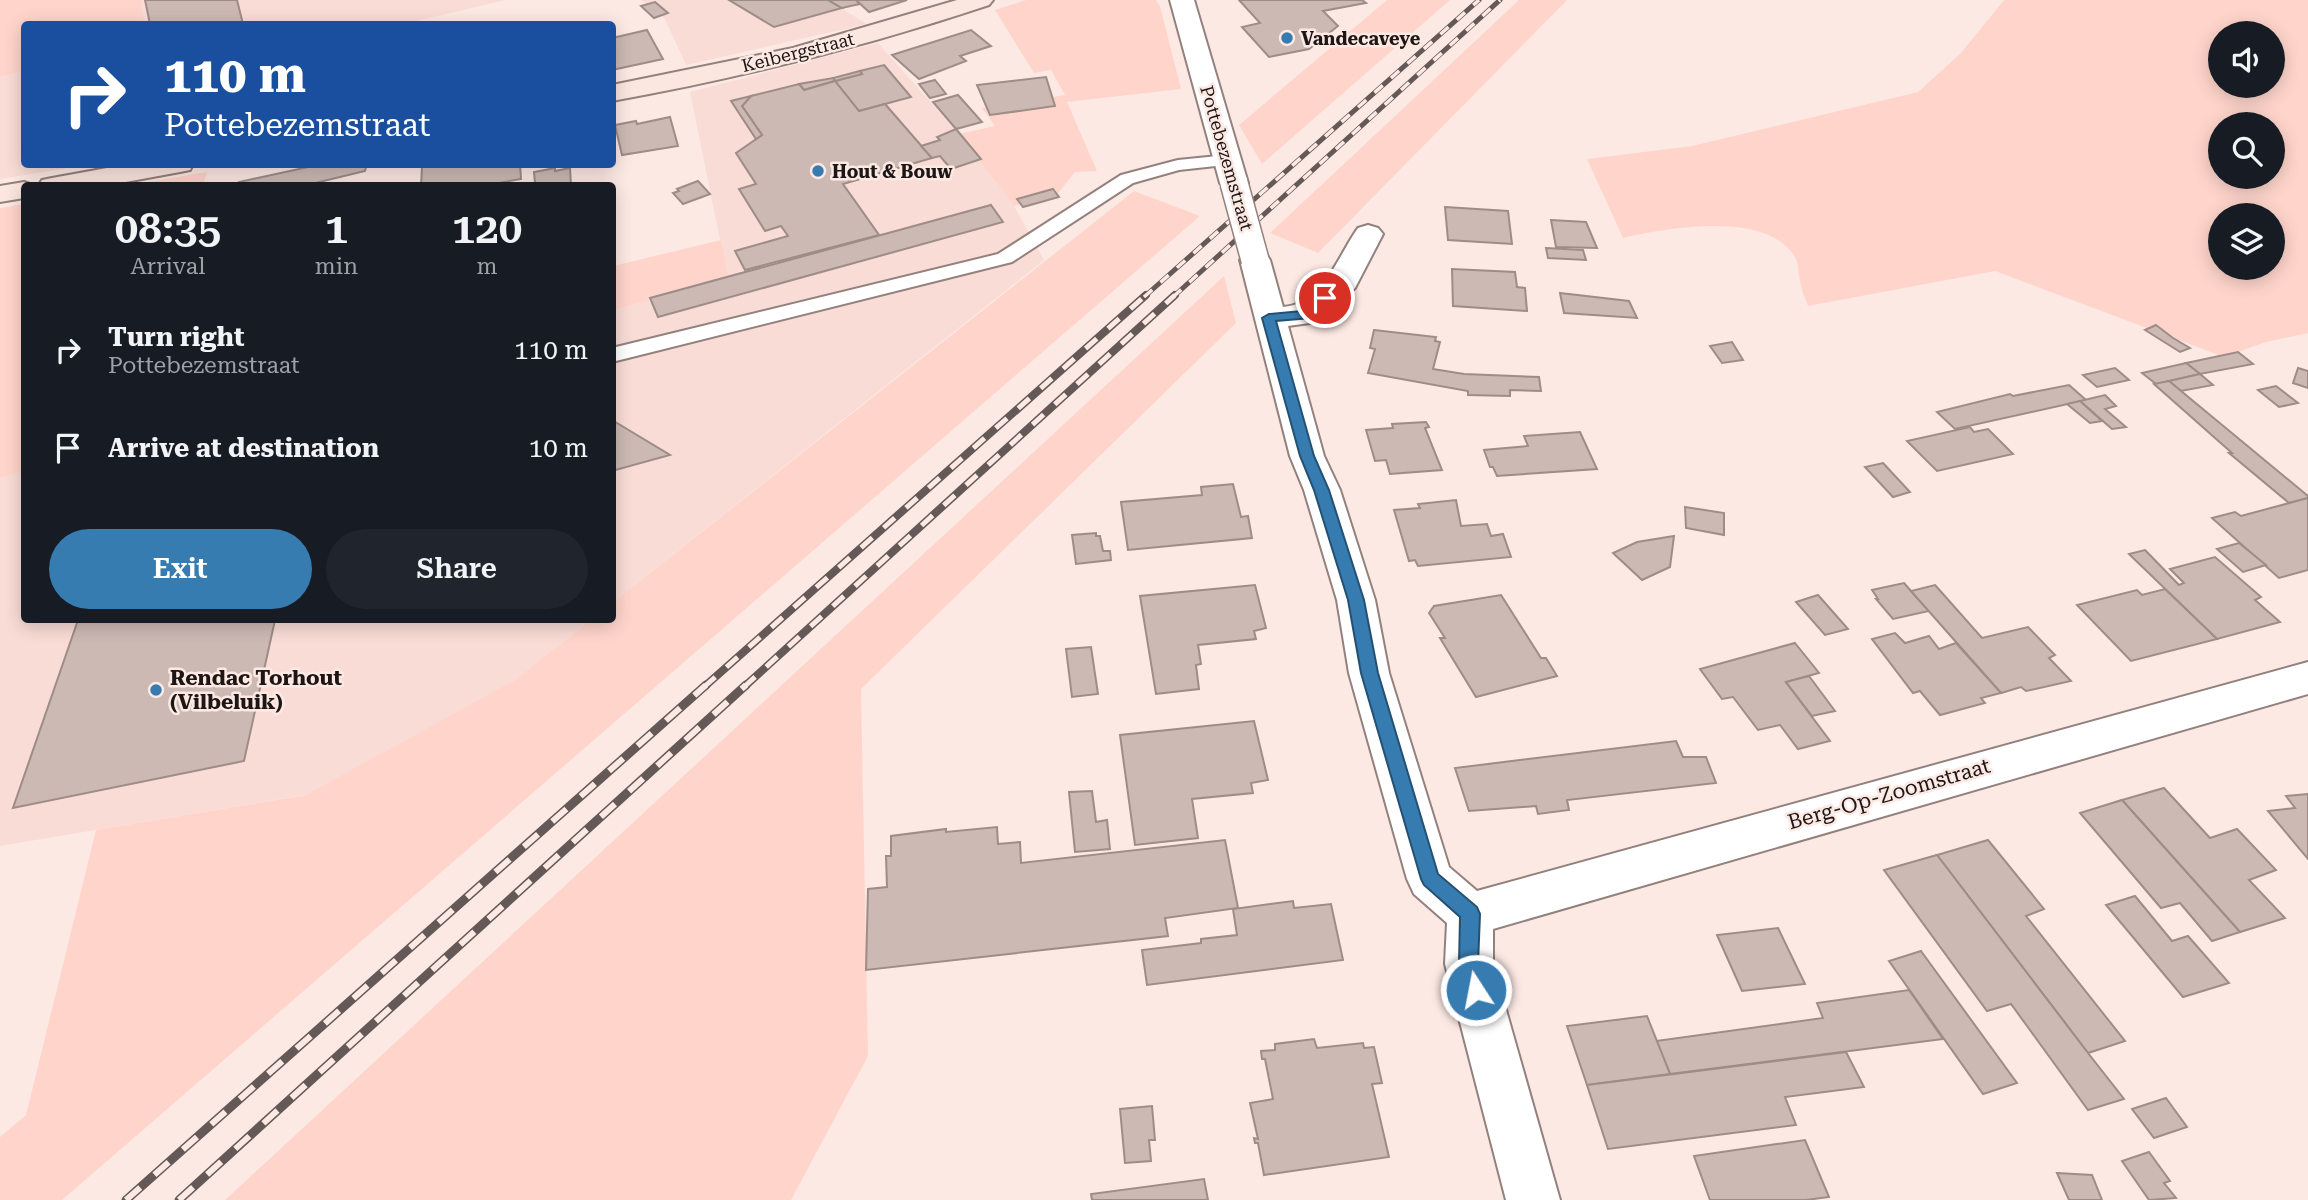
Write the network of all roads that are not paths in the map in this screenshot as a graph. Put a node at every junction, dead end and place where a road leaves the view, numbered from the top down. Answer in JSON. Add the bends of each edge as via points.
{"nodes":[{"id":1,"x":981,"y":0,"type":"edge"},
{"id":2,"x":1182,"y":0,"type":"edge"},
{"id":3,"x":616,"y":92,"type":"edge"},
{"id":4,"x":157,"y":168,"type":"edge"},
{"id":5,"x":1231,"y":171,"type":"junction"},
{"id":6,"x":75,"y":182,"type":"edge"},
{"id":7,"x":21,"y":190,"type":"edge"},
{"id":8,"x":0,"y":194,"type":"edge"},
{"id":9,"x":1368,"y":234,"type":"dead end"},
{"id":10,"x":1269,"y":318,"type":"junction"},
{"id":11,"x":616,"y":354,"type":"edge"},
{"id":12,"x":2308,"y":678,"type":"edge"},
{"id":13,"x":1470,"y":914,"type":"junction"},
{"id":14,"x":1533,"y":1200,"type":"edge"}],
"edges":[{"from":1,"to":3,"type":"street","name":"Keibergstraat","via":[[764,62]]},
{"from":2,"to":5,"type":"street","name":"Pottebezemstraat"},
{"from":4,"to":6,"type":"street"},
{"from":5,"to":10,"type":"street","name":"Pottebezemstraat","bridge":true},
{"from":5,"to":11,"type":"lane","via":[[1178,164],[1127,179],[1005,258]]},
{"from":7,"to":8,"type":"street"},
{"from":9,"to":10,"type":"street","via":[[1344,281],[1306,315]]},
{"from":10,"to":13,"type":"street","name":"Pottebezemstraat","via":[[1307,456],[1356,600],[1369,673],[1430,879]]},
{"from":12,"to":13,"type":"street","name":"Berg-Op-Zoomstraat"},
{"from":13,"to":14,"type":"street","via":[[1469,964]]}]}
